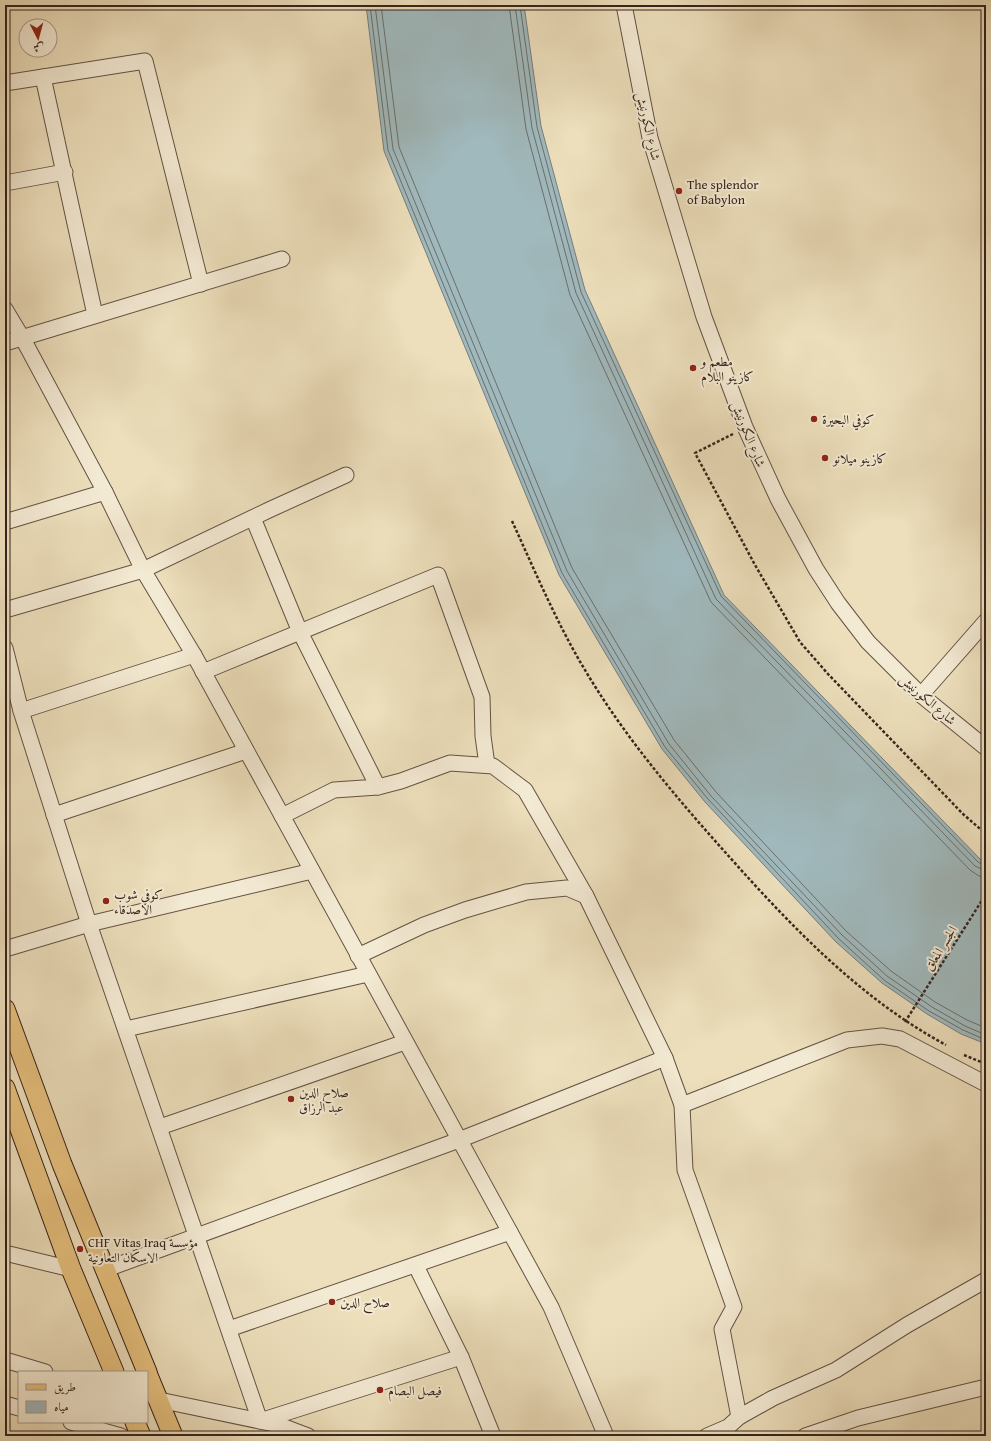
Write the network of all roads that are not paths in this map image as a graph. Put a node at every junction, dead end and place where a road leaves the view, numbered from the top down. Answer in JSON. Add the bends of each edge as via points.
{"nodes":[{"id":1,"x":624,"y":5,"type":"edge"},
{"id":2,"x":43,"y":77,"type":"junction"},
{"id":3,"x":5,"y":83,"type":"edge"},
{"id":4,"x":65,"y":172,"type":"junction"},
{"id":5,"x":5,"y":183,"type":"edge"},
{"id":6,"x":282,"y":259,"type":"dead end"},
{"id":7,"x":201,"y":284,"type":"junction"},
{"id":8,"x":5,"y":309,"type":"edge"},
{"id":9,"x":95,"y":315,"type":"junction"},
{"id":10,"x":23,"y":339,"type":"junction"},
{"id":11,"x":5,"y":343,"type":"edge"},
{"id":12,"x":346,"y":475,"type":"dead end"},
{"id":13,"x":105,"y":492,"type":"junction"},
{"id":14,"x":253,"y":518,"type":"junction"},
{"id":15,"x":5,"y":522,"type":"edge"},
{"id":16,"x":143,"y":570,"type":"junction"},
{"id":17,"x":5,"y":610,"type":"edge"},
{"id":18,"x":986,"y":621,"type":"edge"},
{"id":19,"x":300,"y":632,"type":"junction"},
{"id":20,"x":5,"y":648,"type":"edge"},
{"id":21,"x":194,"y":655,"type":"junction"},
{"id":22,"x":203,"y":672,"type":"junction"},
{"id":23,"x":921,"y":695,"type":"junction"},
{"id":24,"x":21,"y":711,"type":"junction"},
{"id":25,"x":986,"y":748,"type":"edge"},
{"id":26,"x":246,"y":751,"type":"junction"},
{"id":27,"x":487,"y":765,"type":"junction"},
{"id":28,"x":378,"y":787,"type":"junction"},
{"id":29,"x":54,"y":815,"type":"junction"},
{"id":30,"x":282,"y":816,"type":"junction"},
{"id":31,"x":312,"y":871,"type":"junction"},
{"id":32,"x":586,"y":896,"type":"junction"},
{"id":33,"x":89,"y":924,"type":"junction"},
{"id":34,"x":5,"y":949,"type":"edge"},
{"id":35,"x":358,"y":956,"type":"junction"},
{"id":36,"x":368,"y":974,"type":"junction"},
{"id":37,"x":5,"y":1009,"type":"edge"},
{"id":38,"x":126,"y":1029,"type":"junction"},
{"id":39,"x":405,"y":1042,"type":"junction"},
{"id":40,"x":665,"y":1058,"type":"junction"},
{"id":41,"x":986,"y":1084,"type":"edge"},
{"id":42,"x":5,"y":1088,"type":"edge"},
{"id":43,"x":682,"y":1105,"type":"junction"},
{"id":44,"x":160,"y":1127,"type":"junction"},
{"id":45,"x":459,"y":1140,"type":"junction"},
{"id":46,"x":510,"y":1232,"type":"junction"},
{"id":47,"x":198,"y":1236,"type":"junction"},
{"id":48,"x":5,"y":1253,"type":"edge"},
{"id":49,"x":416,"y":1266,"type":"junction"},
{"id":50,"x":71,"y":1269,"type":"junction"},
{"id":51,"x":104,"y":1270,"type":"junction"},
{"id":52,"x":986,"y":1280,"type":"edge"},
{"id":53,"x":229,"y":1329,"type":"junction"},
{"id":54,"x":461,"y":1357,"type":"junction"},
{"id":55,"x":5,"y":1360,"type":"edge"},
{"id":56,"x":42,"y":1371,"type":"edge"},
{"id":57,"x":114,"y":1371,"type":"edge"},
{"id":58,"x":147,"y":1371,"type":"edge"},
{"id":59,"x":148,"y":1375,"type":"edge"},
{"id":60,"x":986,"y":1386,"type":"edge"},
{"id":61,"x":158,"y":1400,"type":"junction"},
{"id":62,"x":5,"y":1404,"type":"edge"},
{"id":63,"x":18,"y":1408,"type":"edge"},
{"id":64,"x":740,"y":1417,"type":"junction"},
{"id":65,"x":260,"y":1421,"type":"junction"},
{"id":66,"x":74,"y":1423,"type":"edge"},
{"id":67,"x":135,"y":1423,"type":"edge"},
{"id":68,"x":168,"y":1434,"type":"edge"},
{"id":69,"x":121,"y":1436,"type":"edge"},
{"id":70,"x":141,"y":1436,"type":"edge"},
{"id":71,"x":308,"y":1436,"type":"edge"},
{"id":72,"x":493,"y":1436,"type":"edge"},
{"id":73,"x":606,"y":1436,"type":"edge"},
{"id":74,"x":707,"y":1436,"type":"edge"},
{"id":75,"x":805,"y":1436,"type":"edge"}],
"edges":[{"from":1,"to":23,"type":"street","name":"شارع الكورنيش","via":[[650,138],[704,317],[745,427],[789,521],[838,603],[868,642]]},
{"from":2,"to":3,"type":"street"},
{"from":2,"to":4,"type":"street"},
{"from":2,"to":7,"type":"street","via":[[145,61]]},
{"from":4,"to":5,"type":"street"},
{"from":4,"to":9,"type":"street"},
{"from":6,"to":7,"type":"street"},
{"from":7,"to":9,"type":"street"},
{"from":8,"to":10,"type":"street"},
{"from":9,"to":10,"type":"street"},
{"from":10,"to":11,"type":"street"},
{"from":10,"to":13,"type":"street"},
{"from":12,"to":14,"type":"street"},
{"from":13,"to":15,"type":"street"},
{"from":13,"to":16,"type":"street"},
{"from":14,"to":16,"type":"street"},
{"from":14,"to":19,"type":"street"},
{"from":16,"to":17,"type":"street"},
{"from":16,"to":21,"type":"street"},
{"from":18,"to":23,"type":"street"},
{"from":19,"to":22,"type":"street"},
{"from":19,"to":27,"type":"street","via":[[438,575],[482,697]]},
{"from":19,"to":28,"type":"street"},
{"from":20,"to":24,"type":"street"},
{"from":21,"to":22,"type":"street"},
{"from":21,"to":24,"type":"street"},
{"from":22,"to":26,"type":"street"},
{"from":23,"to":25,"type":"street","name":"شارع الكورنيش"},
{"from":24,"to":29,"type":"street"},
{"from":26,"to":29,"type":"street"},
{"from":26,"to":30,"type":"street"},
{"from":27,"to":28,"type":"street","via":[[450,762]]},
{"from":27,"to":32,"type":"street","via":[[493,766],[525,790]]},
{"from":28,"to":30,"type":"street","via":[[334,790]]},
{"from":29,"to":33,"type":"street"},
{"from":30,"to":31,"type":"street"},
{"from":31,"to":33,"type":"street"},
{"from":31,"to":35,"type":"street"},
{"from":32,"to":35,"type":"street","via":[[567,888],[526,892],[424,925]]},
{"from":32,"to":40,"type":"street"},
{"from":33,"to":34,"type":"street"},
{"from":33,"to":38,"type":"street"},
{"from":35,"to":36,"type":"street"},
{"from":36,"to":38,"type":"street"},
{"from":36,"to":39,"type":"street"},
{"from":37,"to":51,"type":"main road"},
{"from":38,"to":44,"type":"street"},
{"from":39,"to":44,"type":"street"},
{"from":39,"to":45,"type":"street"},
{"from":40,"to":43,"type":"street"},
{"from":40,"to":45,"type":"street"},
{"from":41,"to":43,"type":"street","via":[[900,1039],[882,1036],[847,1040]]},
{"from":42,"to":50,"type":"main road"},
{"from":43,"to":64,"type":"street","via":[[685,1170],[734,1308],[722,1329]]},
{"from":44,"to":47,"type":"street"},
{"from":45,"to":46,"type":"street"},
{"from":45,"to":47,"type":"street"},
{"from":46,"to":49,"type":"street"},
{"from":46,"to":73,"type":"street","via":[[550,1306]]},
{"from":47,"to":51,"type":"street"},
{"from":47,"to":53,"type":"street"},
{"from":48,"to":50,"type":"street"},
{"from":49,"to":53,"type":"street"},
{"from":49,"to":54,"type":"street"},
{"from":50,"to":57,"type":"main road"},
{"from":51,"to":58,"type":"main road"},
{"from":52,"to":64,"type":"street","via":[[836,1370],[773,1398]]},
{"from":53,"to":65,"type":"street"},
{"from":54,"to":65,"type":"street"},
{"from":54,"to":72,"type":"street"},
{"from":55,"to":56,"type":"street"},
{"from":59,"to":61,"type":"main road"},
{"from":60,"to":75,"type":"street","via":[[858,1418]]},
{"from":61,"to":65,"type":"street"},
{"from":61,"to":68,"type":"main road"},
{"from":62,"to":63,"type":"street"},
{"from":64,"to":74,"type":"street","via":[[728,1427]]},
{"from":65,"to":71,"type":"street"},
{"from":66,"to":69,"type":"street"},
{"from":67,"to":70,"type":"main road"}]}
